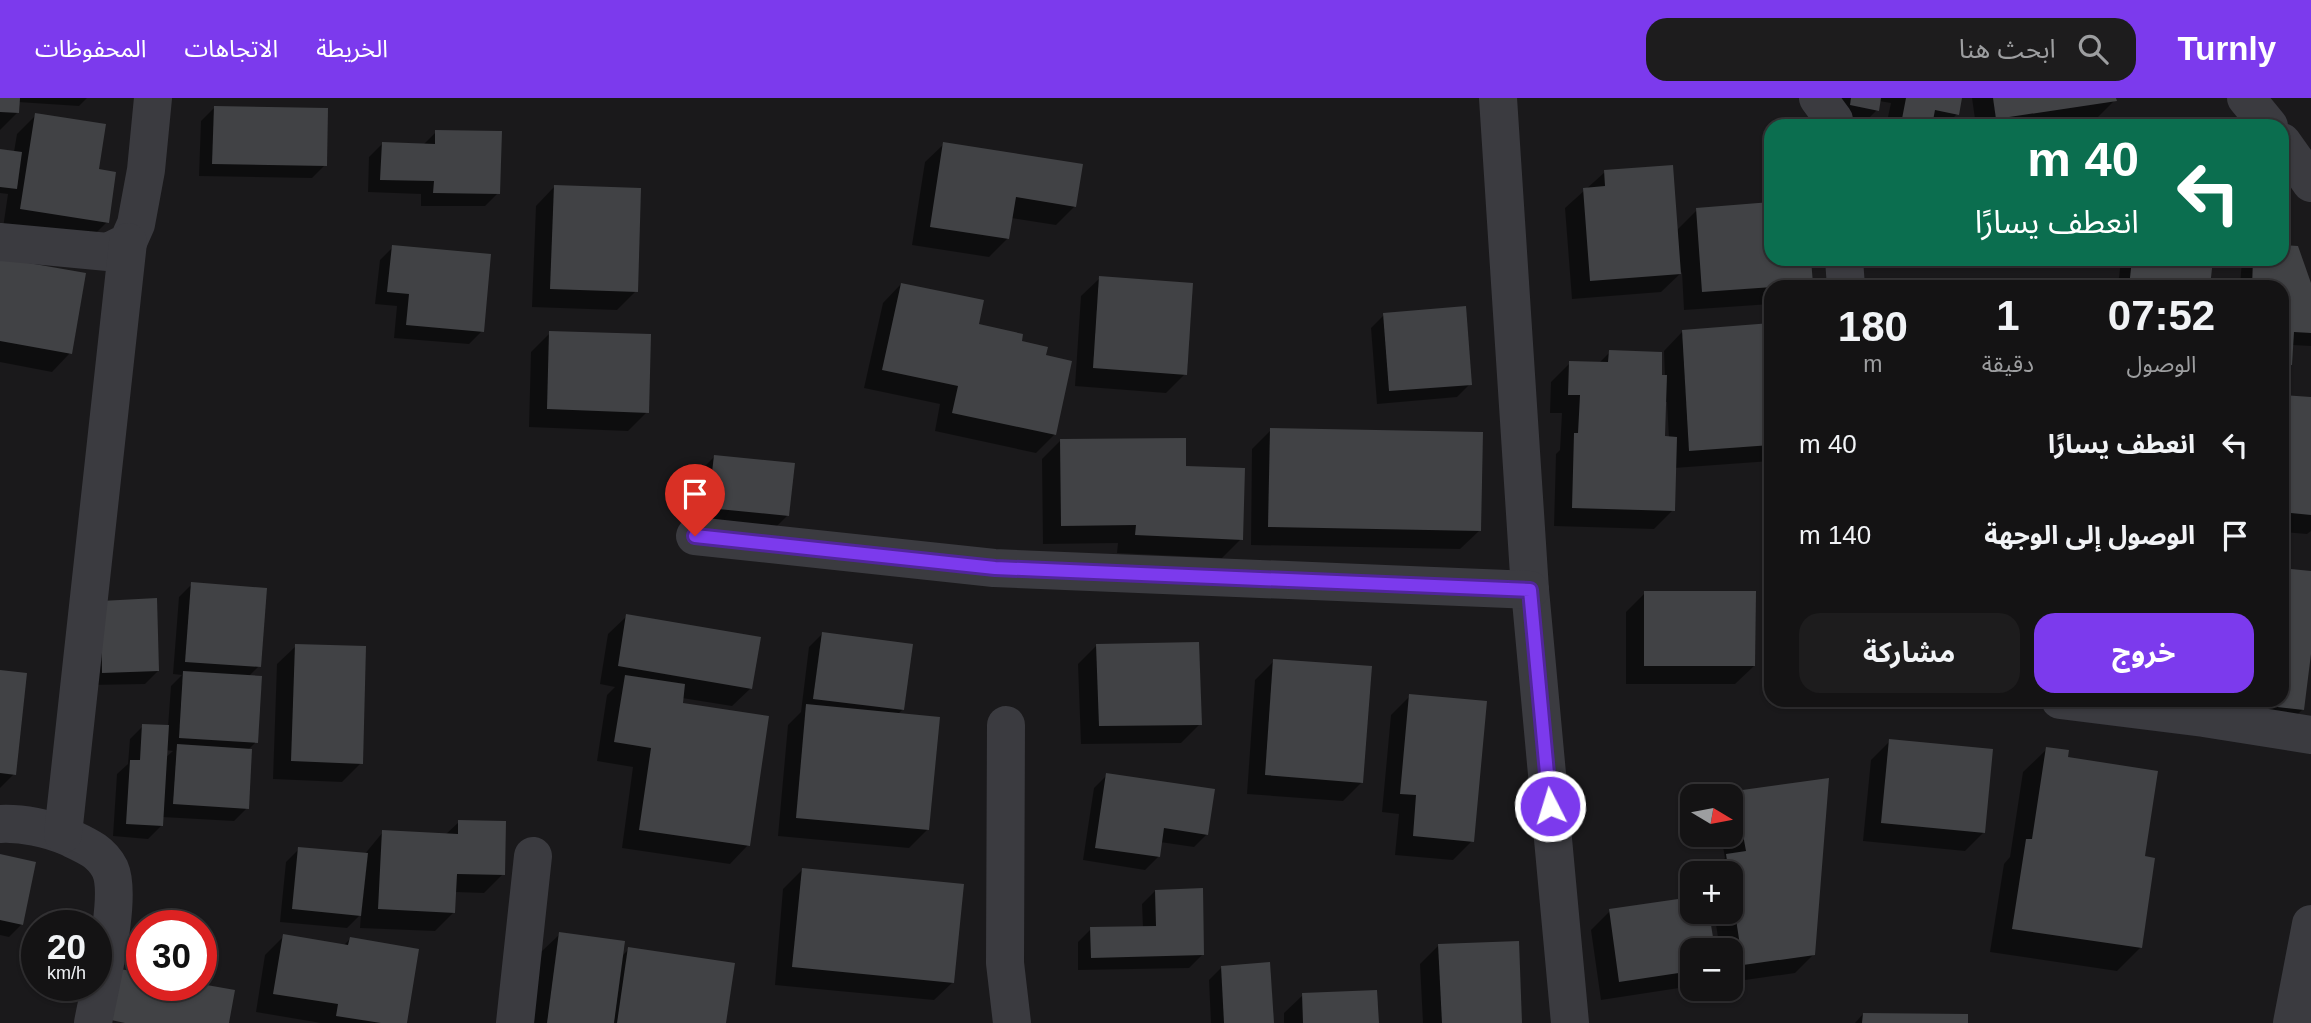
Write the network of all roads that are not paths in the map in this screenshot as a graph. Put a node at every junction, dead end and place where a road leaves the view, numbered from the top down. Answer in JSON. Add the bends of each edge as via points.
{"nodes":[{"id":1,"x":153,"y":98,"type":"edge"},
{"id":2,"x":1498,"y":98,"type":"edge"},
{"id":3,"x":1818,"y":98,"type":"edge"},
{"id":4,"x":2246,"y":98,"type":"edge"},
{"id":5,"x":1833,"y":119,"type":"edge"},
{"id":6,"x":2263,"y":119,"type":"edge"},
{"id":7,"x":2289,"y":152,"type":"edge"},
{"id":8,"x":2311,"y":183,"type":"edge"},
{"id":9,"x":0,"y":242,"type":"edge"},
{"id":10,"x":128,"y":242,"type":"junction"},
{"id":11,"x":695,"y":536,"type":"dead end"},
{"id":12,"x":1530,"y":590,"type":"junction"},
{"id":13,"x":2116,"y":707,"type":"edge"},
{"id":14,"x":1006,"y":725,"type":"dead end"},
{"id":15,"x":2311,"y":735,"type":"edge"},
{"id":16,"x":0,"y":824,"type":"edge"},
{"id":17,"x":63,"y":834,"type":"junction"},
{"id":18,"x":533,"y":856,"type":"dead end"},
{"id":19,"x":2311,"y":924,"type":"edge"},
{"id":20,"x":93,"y":1023,"type":"edge"},
{"id":21,"x":515,"y":1023,"type":"edge"},
{"id":22,"x":1012,"y":1023,"type":"edge"},
{"id":23,"x":1570,"y":1023,"type":"edge"},
{"id":24,"x":2292,"y":1023,"type":"edge"}],
"edges":[{"from":1,"to":10,"type":"street","via":[[146,170]]},
{"from":2,"to":12,"type":"street"},
{"from":3,"to":5,"type":"street"},
{"from":4,"to":6,"type":"street"},
{"from":7,"to":8,"type":"street"},
{"from":9,"to":10,"type":"street","via":[[108,252]]},
{"from":10,"to":17,"type":"street"},
{"from":11,"to":12,"type":"street","via":[[995,568]]},
{"from":12,"to":23,"type":"street"},
{"from":13,"to":15,"type":"street"},
{"from":14,"to":22,"type":"street","via":[[1005,963]]},
{"from":16,"to":17,"type":"street","via":[[17,823]]},
{"from":17,"to":20,"type":"street","via":[[96,849],[110,870],[114,899]]},
{"from":18,"to":21,"type":"street"},
{"from":19,"to":24,"type":"street"}]}
